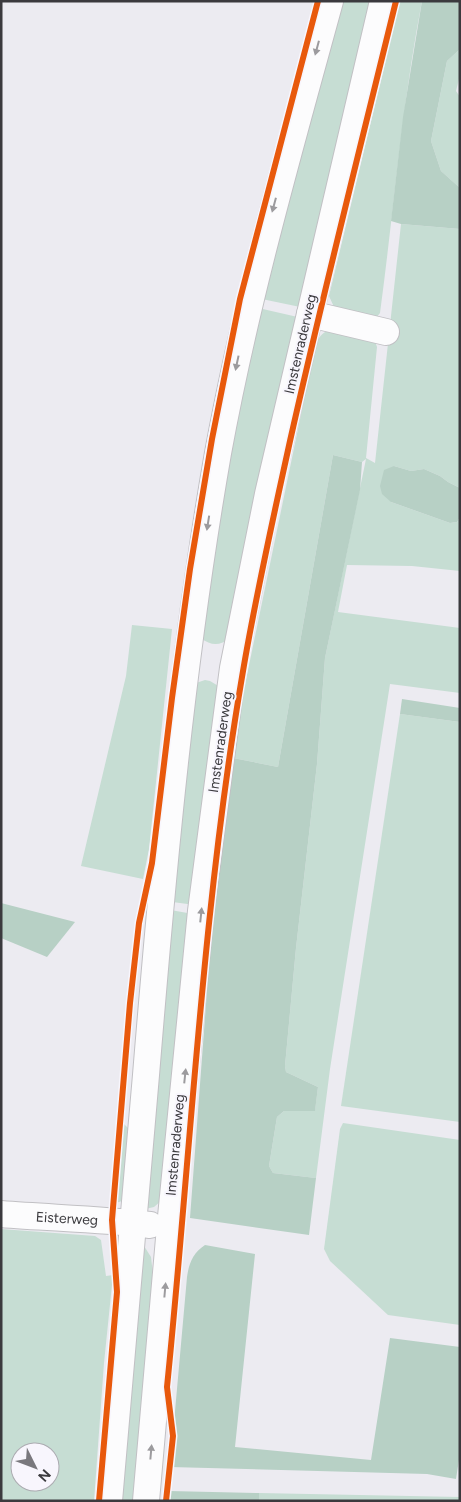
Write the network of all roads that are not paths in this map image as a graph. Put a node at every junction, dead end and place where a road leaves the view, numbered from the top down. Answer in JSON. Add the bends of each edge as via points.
{"nodes":[{"id":1,"x":330,"y":1,"type":"edge"},
{"id":2,"x":383,"y":1,"type":"edge"},
{"id":3,"x":310,"y":314,"type":"junction"},
{"id":4,"x":386,"y":332,"type":"dead end"},
{"id":5,"x":1,"y":1214,"type":"edge"},
{"id":6,"x":133,"y":1223,"type":"junction"},
{"id":7,"x":170,"y":1227,"type":"junction"},
{"id":8,"x":109,"y":1501,"type":"edge"},
{"id":9,"x":146,"y":1501,"type":"edge"}],
"edges":[{"from":1,"to":6,"type":"street","one_way":true,"via":[[264,244],[219,451],[186,660],[160,905]]},
{"from":2,"to":3,"type":"street","name":"Imstenraderweg"},
{"from":3,"to":4,"type":"street"},
{"from":7,"to":3,"type":"street","name":"Imstenraderweg","one_way":true,"via":[[201,911],[233,668],[268,494]]},
{"from":5,"to":6,"type":"street","name":"Eisterweg"},
{"from":6,"to":7,"type":"street","name":"Eisterweg"},
{"from":6,"to":8,"type":"street"},
{"from":9,"to":7,"type":"street","name":"Imstenraderweg","one_way":true}]}
